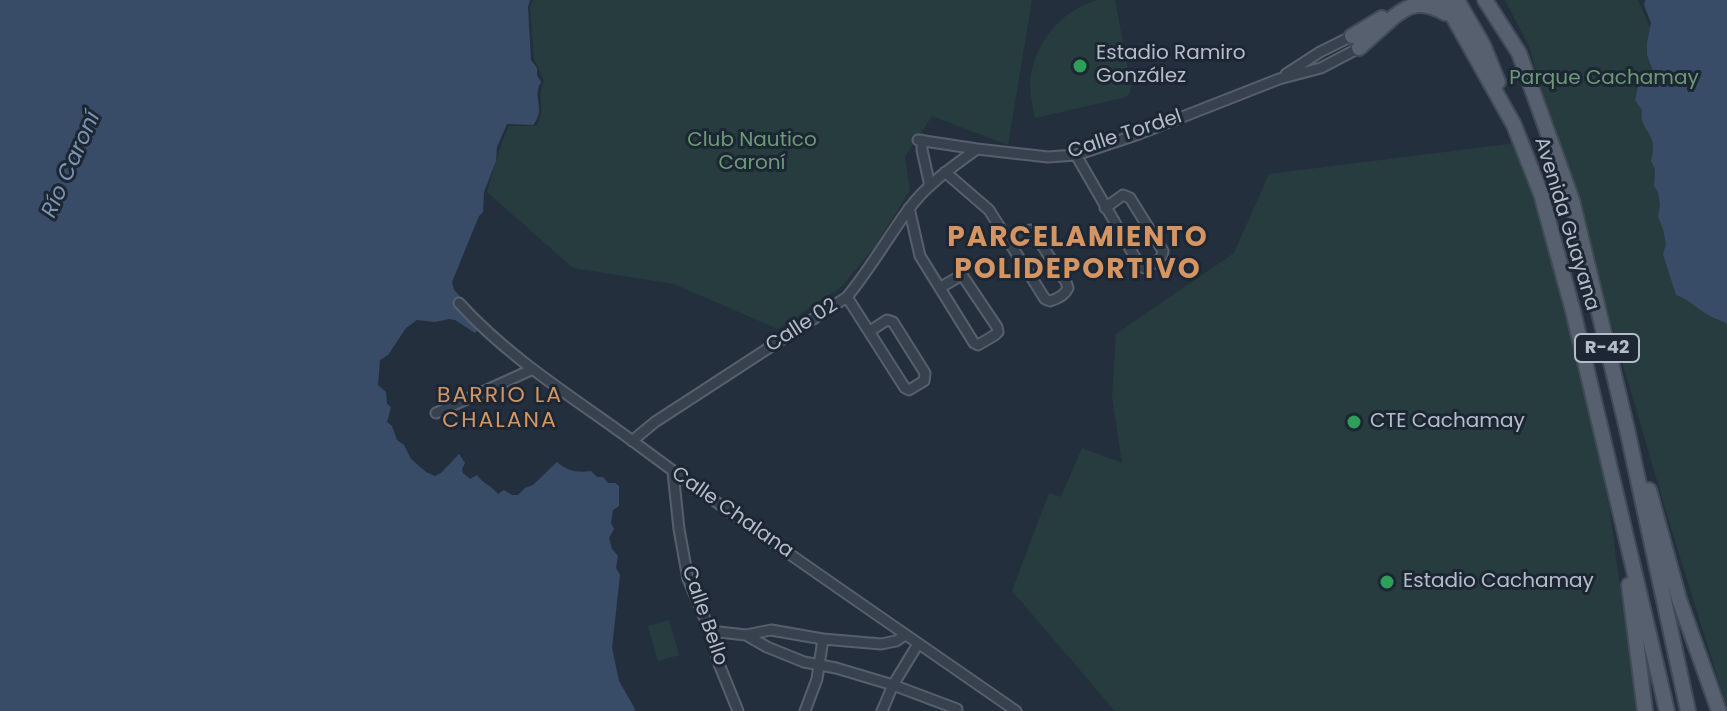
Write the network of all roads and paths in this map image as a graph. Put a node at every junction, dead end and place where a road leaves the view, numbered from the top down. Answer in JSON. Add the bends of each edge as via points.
{"nodes":[{"id":1,"x":1398,"y":0,"type":"edge"},
{"id":2,"x":1441,"y":0,"type":"edge"},
{"id":3,"x":1457,"y":0,"type":"edge"},
{"id":4,"x":1488,"y":0,"type":"edge"},
{"id":5,"x":1356,"y":42,"type":"junction"},
{"id":6,"x":1468,"y":43,"type":"junction"},
{"id":7,"x":1514,"y":125,"type":"junction"},
{"id":8,"x":977,"y":149,"type":"junction"},
{"id":9,"x":1076,"y":155,"type":"junction"},
{"id":10,"x":945,"y":172,"type":"junction"},
{"id":11,"x":930,"y":186,"type":"junction"},
{"id":12,"x":909,"y":208,"type":"junction"},
{"id":13,"x":1105,"y":208,"type":"junction"},
{"id":14,"x":1009,"y":242,"type":"junction"},
{"id":15,"x":941,"y":287,"type":"junction"},
{"id":16,"x":847,"y":297,"type":"junction"},
{"id":17,"x":459,"y":303,"type":"dead end"},
{"id":18,"x":870,"y":331,"type":"junction"},
{"id":19,"x":531,"y":370,"type":"junction"},
{"id":20,"x":436,"y":413,"type":"dead end"},
{"id":21,"x":1627,"y":429,"type":"junction"},
{"id":22,"x":632,"y":441,"type":"junction"},
{"id":23,"x":673,"y":472,"type":"junction"},
{"id":24,"x":1621,"y":518,"type":"junction"},
{"id":25,"x":710,"y":631,"type":"junction"},
{"id":26,"x":746,"y":635,"type":"junction"},
{"id":27,"x":905,"y":635,"type":"junction"},
{"id":28,"x":823,"y":639,"type":"junction"},
{"id":29,"x":918,"y":644,"type":"junction"},
{"id":30,"x":819,"y":665,"type":"junction"},
{"id":31,"x":893,"y":685,"type":"junction"},
{"id":32,"x":957,"y":709,"type":"dead end"},
{"id":33,"x":1645,"y":710,"type":"edge"},
{"id":34,"x":738,"y":711,"type":"edge"},
{"id":35,"x":805,"y":711,"type":"edge"},
{"id":36,"x":882,"y":711,"type":"edge"},
{"id":37,"x":1016,"y":711,"type":"edge"},
{"id":38,"x":1667,"y":711,"type":"edge"},
{"id":39,"x":1688,"y":711,"type":"edge"},
{"id":40,"x":1719,"y":711,"type":"edge"}],
"edges":[{"from":1,"to":5,"type":"main road"},
{"from":2,"to":6,"type":"main road","name":"Avenida Guayana","number":"R-42"},
{"from":3,"to":7,"type":"main road","via":[[1483,45]]},
{"from":4,"to":21,"type":"main road","name":"Avenida Guayana","number":"R-42","via":[[1519,53],[1572,200]]},
{"from":5,"to":6,"type":"main road","via":[[1406,5],[1426,1],[1446,14]]},
{"from":5,"to":9,"type":"street","name":"Calle Tordel","via":[[1320,52],[1279,79]]},
{"from":6,"to":7,"type":"main road","name":"Avenida Guayana","number":"R-42"},
{"from":7,"to":24,"type":"main road","name":"Avenida Guayana","number":"R-42","via":[[1541,194],[1573,311]]},
{"from":8,"to":9,"type":"street","name":"Calle Tordel"},
{"from":8,"to":10,"type":"street","name":"Calle 02"},
{"from":8,"to":11,"type":"street","name":"Calle Tordel","via":[[920,140]]},
{"from":9,"to":13,"type":"street"},
{"from":10,"to":11,"type":"street","name":"Calle 02"},
{"from":10,"to":14,"type":"street","via":[[989,210]]},
{"from":11,"to":12,"type":"street","name":"Calle 02"},
{"from":12,"to":15,"type":"street","via":[[920,256]]},
{"from":12,"to":16,"type":"street","name":"Calle 02"},
{"from":13,"to":13,"type":"street","via":[[1140,266],[1160,258],[1163,251],[1130,198],[1123,195]]},
{"from":14,"to":14,"type":"street","via":[[1045,299],[1066,292],[1066,282],[1034,233],[1026,231]]},
{"from":15,"to":15,"type":"street","via":[[974,343],[998,332],[962,275]]},
{"from":16,"to":18,"type":"street"},
{"from":16,"to":22,"type":"street","name":"Calle 02"},
{"from":17,"to":19,"type":"street","name":"Calle Chalana"},
{"from":18,"to":18,"type":"street","via":[[905,388],[924,381],[925,373],[893,322],[887,320]]},
{"from":19,"to":20,"type":"street"},
{"from":19,"to":22,"type":"street","name":"Calle Chalana"},
{"from":21,"to":39,"type":"main road","name":"Avenida Guayana","number":"R-42"},
{"from":21,"to":40,"type":"main road"},
{"from":22,"to":23,"type":"street","name":"Calle Chalana"},
{"from":23,"to":25,"type":"street","name":"Calle Bello","via":[[688,579]]},
{"from":23,"to":27,"type":"street","name":"Calle Chalana"},
{"from":24,"to":33,"type":"main road"},
{"from":24,"to":38,"type":"main road","name":"Avenida Guayana","number":"R-42"},
{"from":25,"to":26,"type":"street"},
{"from":25,"to":34,"type":"street","name":"Calle Bello"},
{"from":26,"to":28,"type":"street","via":[[771,630]]},
{"from":26,"to":30,"type":"street"},
{"from":27,"to":28,"type":"street","via":[[881,644]]},
{"from":27,"to":29,"type":"street","name":"Calle Chalana"},
{"from":28,"to":30,"type":"street"},
{"from":29,"to":31,"type":"street"},
{"from":29,"to":37,"type":"street","name":"Calle Chalana"},
{"from":30,"to":31,"type":"street"},
{"from":30,"to":35,"type":"street"},
{"from":31,"to":32,"type":"street"},
{"from":31,"to":36,"type":"street"}]}
